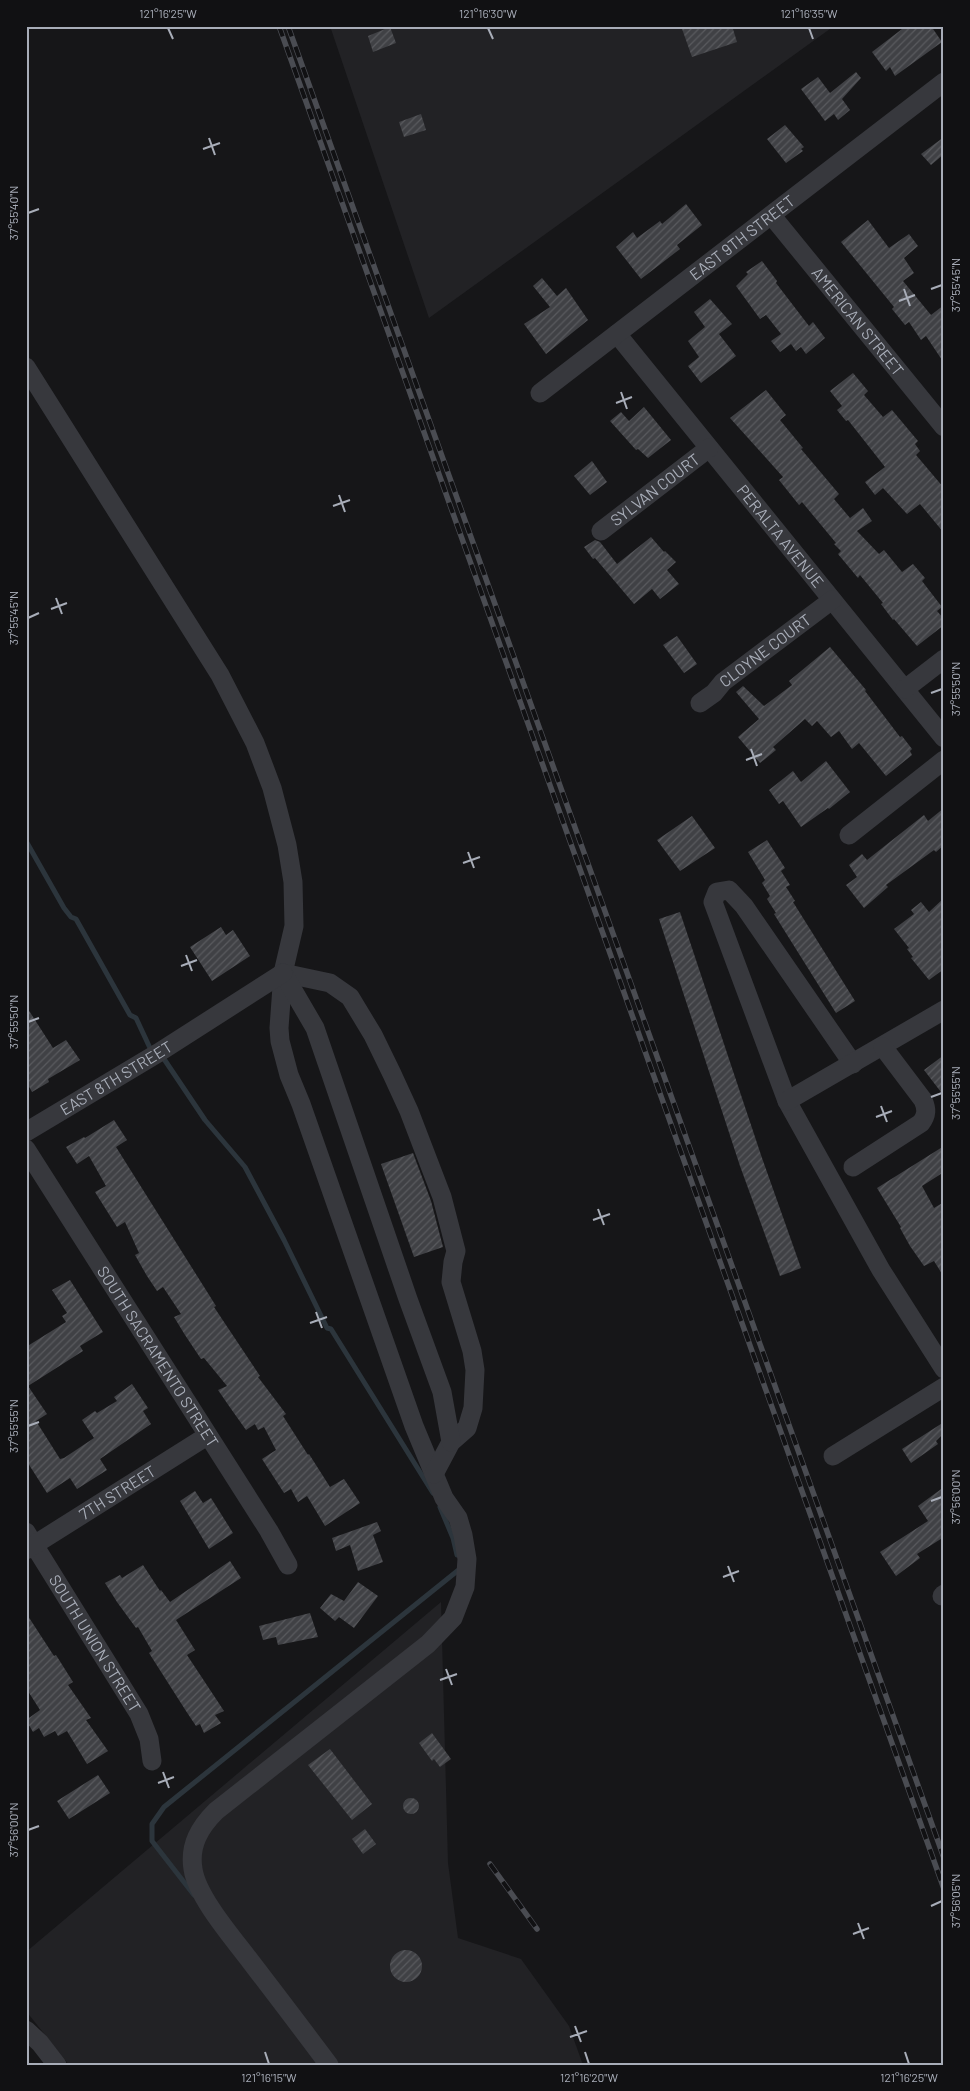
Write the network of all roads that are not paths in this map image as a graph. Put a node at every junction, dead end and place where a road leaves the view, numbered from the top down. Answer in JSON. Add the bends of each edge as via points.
{"nodes":[{"id":1,"x":944,"y":82,"type":"edge"},
{"id":2,"x":772,"y":216,"type":"junction"},
{"id":3,"x":617,"y":334,"type":"junction"},
{"id":4,"x":26,"y":367,"type":"edge"},
{"id":5,"x":540,"y":393,"type":"dead end"},
{"id":6,"x":944,"y":428,"type":"edge"},
{"id":7,"x":709,"y":448,"type":"junction"},
{"id":8,"x":601,"y":531,"type":"dead end"},
{"id":9,"x":832,"y":600,"type":"junction"},
{"id":10,"x":944,"y":659,"type":"edge"},
{"id":11,"x":904,"y":689,"type":"junction"},
{"id":12,"x":700,"y":703,"type":"dead end"},
{"id":13,"x":944,"y":738,"type":"edge"},
{"id":14,"x":944,"y":760,"type":"edge"},
{"id":15,"x":849,"y":835,"type":"dead end"},
{"id":16,"x":284,"y":973,"type":"junction"},
{"id":17,"x":944,"y":1010,"type":"edge"},
{"id":18,"x":882,"y":1047,"type":"junction"},
{"id":19,"x":852,"y":1064,"type":"junction"},
{"id":20,"x":787,"y":1101,"type":"junction"},
{"id":21,"x":26,"y":1132,"type":"edge"},
{"id":22,"x":26,"y":1148,"type":"edge"},
{"id":23,"x":853,"y":1167,"type":"dead end"},
{"id":24,"x":944,"y":1369,"type":"edge"},
{"id":25,"x":944,"y":1387,"type":"edge"},
{"id":26,"x":207,"y":1436,"type":"junction"},
{"id":27,"x":451,"y":1442,"type":"junction"},
{"id":28,"x":833,"y":1456,"type":"dead end"},
{"id":29,"x":434,"y":1474,"type":"junction"},
{"id":30,"x":29,"y":1542,"type":"edge"},
{"id":31,"x":288,"y":1565,"type":"dead end"},
{"id":32,"x":152,"y":1761,"type":"dead end"},
{"id":33,"x":26,"y":2030,"type":"edge"},
{"id":34,"x":57,"y":2065,"type":"edge"},
{"id":35,"x":330,"y":2065,"type":"edge"}],
"edges":[{"from":1,"to":2,"type":"street","name":"EAST 9TH STREET"},
{"from":2,"to":3,"type":"street","name":"EAST 9TH STREET"},
{"from":2,"to":6,"type":"street","name":"AMERICAN STREET"},
{"from":3,"to":5,"type":"street","name":"EAST 9TH STREET"},
{"from":3,"to":7,"type":"street","name":"PERALTA AVENUE"},
{"from":4,"to":16,"type":"street","via":[[220,675],[255,743],[274,797],[293,882],[294,926]]},
{"from":7,"to":8,"type":"street","name":"SYLVAN COURT"},
{"from":7,"to":9,"type":"street","name":"PERALTA AVENUE"},
{"from":9,"to":11,"type":"street","name":"PERALTA AVENUE"},
{"from":9,"to":12,"type":"street","name":"CLOYNE COURT"},
{"from":10,"to":11,"type":"street"},
{"from":11,"to":13,"type":"street","name":"PERALTA AVENUE"},
{"from":14,"to":15,"type":"street"},
{"from":16,"to":21,"type":"street","name":"EAST 8TH STREET"},
{"from":16,"to":27,"type":"street","via":[[316,1028],[442,1392]]},
{"from":16,"to":27,"type":"street","via":[[330,983],[350,997],[392,1074],[442,1197],[456,1251],[451,1282],[475,1370],[470,1418],[466,1428]]},
{"from":16,"to":29,"type":"street","via":[[280,1041],[289,1075]]},
{"from":17,"to":18,"type":"street"},
{"from":18,"to":19,"type":"street"},
{"from":18,"to":23,"type":"street","via":[[926,1106],[926,1116],[921,1123]]},
{"from":19,"to":20,"type":"street"},
{"from":19,"to":20,"type":"street","via":[[744,906],[729,890],[717,892],[713,902]]},
{"from":20,"to":24,"type":"street","via":[[881,1270]]},
{"from":22,"to":26,"type":"street","name":"SOUTH SACRAMENTO STREET"},
{"from":25,"to":28,"type":"street"},
{"from":26,"to":30,"type":"street","name":"7TH STREET"},
{"from":26,"to":31,"type":"street","name":"SOUTH SACRAMENTO STREET"},
{"from":27,"to":29,"type":"street"},
{"from":29,"to":35,"type":"street","via":[[444,1498],[458,1518],[467,1559],[465,1587],[452,1618],[428,1644],[216,1811],[202,1827],[193,1848],[192,1867],[200,1891]]},
{"from":30,"to":32,"type":"street","name":"SOUTH UNION STREET","via":[[139,1714],[149,1738]]},
{"from":33,"to":34,"type":"street"}]}
